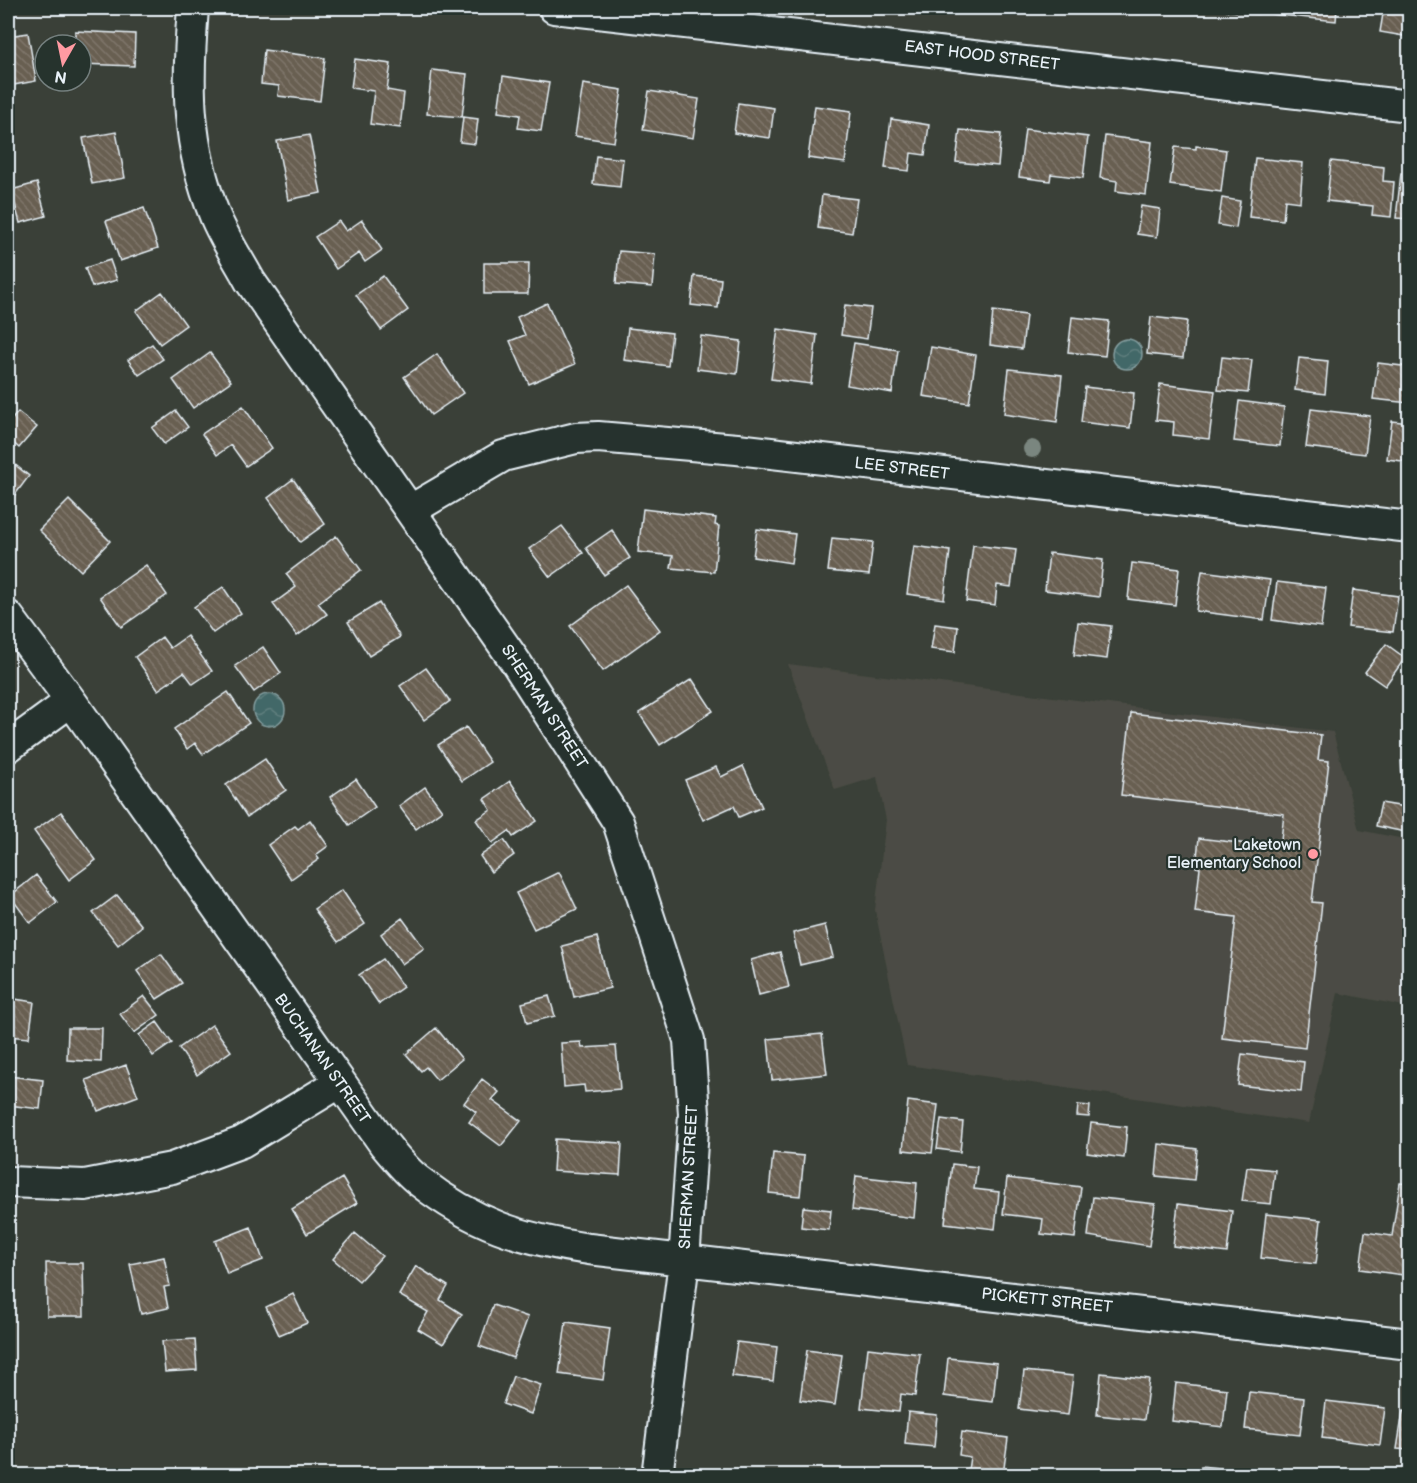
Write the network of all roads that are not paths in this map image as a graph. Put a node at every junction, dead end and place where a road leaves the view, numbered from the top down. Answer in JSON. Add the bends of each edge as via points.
{"nodes":[{"id":1,"x":193,"y":8,"type":"edge"},
{"id":2,"x":554,"y":8,"type":"edge"},
{"id":3,"x":1410,"y":106,"type":"edge"},
{"id":4,"x":411,"y":510,"type":"junction"},
{"id":5,"x":1410,"y":527,"type":"edge"},
{"id":6,"x":8,"y":616,"type":"edge"},
{"id":7,"x":71,"y":701,"type":"junction"},
{"id":8,"x":8,"y":747,"type":"edge"},
{"id":9,"x":339,"y":1083,"type":"junction"},
{"id":10,"x":8,"y":1182,"type":"edge"},
{"id":11,"x":684,"y":1261,"type":"junction"},
{"id":12,"x":1410,"y":1344,"type":"edge"},
{"id":13,"x":657,"y":1476,"type":"edge"}],
"edges":[{"from":1,"to":4,"type":"street","name":"SHERMAN STREET","via":[[188,107],[192,140],[215,217],[250,280]]},
{"from":2,"to":3,"type":"street","name":"EAST HOOD STREET"},
{"from":4,"to":5,"type":"street","name":"LEE STREET","via":[[503,456],[576,438],[598,437],[737,449]]},
{"from":4,"to":11,"type":"street","name":"SHERMAN STREET","via":[[517,664],[618,822],[689,1040],[694,1114]]},
{"from":6,"to":7,"type":"street","name":"BUCHANAN STREET"},
{"from":7,"to":8,"type":"street"},
{"from":7,"to":9,"type":"street","name":"BUCHANAN STREET"},
{"from":9,"to":10,"type":"street","via":[[242,1142],[172,1168],[85,1185]]},
{"from":9,"to":11,"type":"street","name":"BUCHANAN STREET","via":[[384,1144],[417,1180],[470,1216],[508,1233],[551,1244]]},
{"from":11,"to":12,"type":"street","name":"PICKETT STREET"},
{"from":11,"to":13,"type":"street","name":"SHERMAN STREET"}]}
